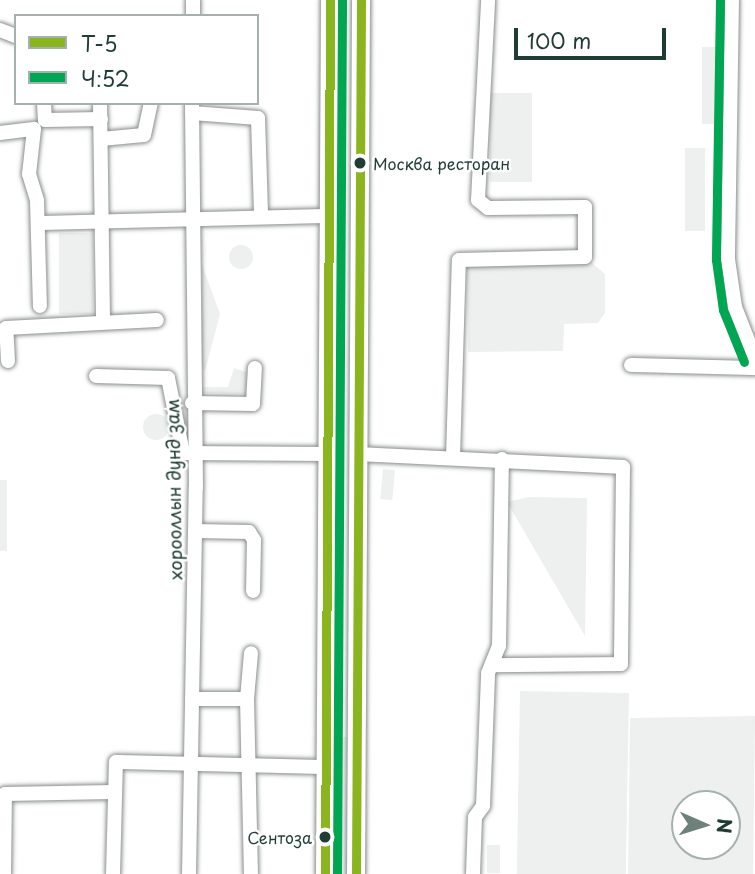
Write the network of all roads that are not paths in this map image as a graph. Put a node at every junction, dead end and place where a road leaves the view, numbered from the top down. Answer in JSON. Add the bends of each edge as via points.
{"nodes":[{"id":1,"x":330,"y":0,"type":"edge"},
{"id":2,"x":361,"y":0,"type":"edge"},
{"id":3,"x":488,"y":0,"type":"edge"},
{"id":4,"x":732,"y":0,"type":"edge"},
{"id":5,"x":44,"y":105,"type":"edge"},
{"id":6,"x":100,"y":105,"type":"edge"},
{"id":7,"x":150,"y":105,"type":"edge"},
{"id":8,"x":192,"y":108,"type":"edge"},
{"id":9,"x":101,"y":120,"type":"junction"},
{"id":10,"x":0,"y":133,"type":"edge"},
{"id":11,"x":101,"y":139,"type":"junction"},
{"id":12,"x":192,"y":216,"type":"junction"},
{"id":13,"x":261,"y":216,"type":"junction"},
{"id":14,"x":328,"y":216,"type":"junction"},
{"id":15,"x":102,"y":221,"type":"junction"},
{"id":16,"x":38,"y":223,"type":"junction"},
{"id":17,"x":40,"y":306,"type":"dead end"},
{"id":18,"x":158,"y":320,"type":"dead end"},
{"id":19,"x":103,"y":321,"type":"junction"},
{"id":20,"x":755,"y":358,"type":"edge"},
{"id":21,"x":8,"y":361,"type":"dead end"},
{"id":22,"x":631,"y":365,"type":"dead end"},
{"id":23,"x":255,"y":368,"type":"dead end"},
{"id":24,"x":755,"y":368,"type":"edge"},
{"id":25,"x":96,"y":376,"type":"dead end"},
{"id":26,"x":192,"y":403,"type":"junction"},
{"id":27,"x":193,"y":454,"type":"junction"},
{"id":28,"x":328,"y":454,"type":"junction"},
{"id":29,"x":359,"y":454,"type":"junction"},
{"id":30,"x":453,"y":458,"type":"junction"},
{"id":31,"x":502,"y":459,"type":"junction"},
{"id":32,"x":195,"y":531,"type":"junction"},
{"id":33,"x":253,"y":591,"type":"dead end"},
{"id":34,"x":251,"y":653,"type":"dead end"},
{"id":35,"x":495,"y":665,"type":"junction"},
{"id":36,"x":327,"y":674,"type":"junction"},
{"id":37,"x":358,"y":674,"type":"junction"},
{"id":38,"x":192,"y":699,"type":"junction"},
{"id":39,"x":247,"y":699,"type":"junction"},
{"id":40,"x":191,"y":766,"type":"junction"},
{"id":41,"x":250,"y":767,"type":"junction"},
{"id":42,"x":325,"y":767,"type":"junction"},
{"id":43,"x":113,"y":792,"type":"junction"},
{"id":44,"x":4,"y":874,"type":"edge"},
{"id":45,"x":113,"y":874,"type":"edge"},
{"id":46,"x":189,"y":874,"type":"edge"},
{"id":47,"x":251,"y":874,"type":"edge"},
{"id":48,"x":326,"y":874,"type":"edge"},
{"id":49,"x":356,"y":874,"type":"edge"},
{"id":50,"x":473,"y":874,"type":"edge"}],
"edges":[{"from":1,"to":14,"type":"main road"},
{"from":2,"to":29,"type":"main road"},
{"from":3,"to":30,"type":"street","via":[[478,200],[488,208],[585,207],[585,257],[459,260],[449,432]]},
{"from":4,"to":20,"type":"street","via":[[728,258],[735,306]]},
{"from":5,"to":9,"type":"street","via":[[45,120]]},
{"from":6,"to":9,"type":"street"},
{"from":7,"to":11,"type":"street","via":[[144,135]]},
{"from":8,"to":12,"type":"street","name":"хорооллын дунд зам"},
{"from":8,"to":13,"type":"street","via":[[258,118]]},
{"from":9,"to":11,"type":"street"},
{"from":10,"to":16,"type":"street","via":[[34,129],[29,174]]},
{"from":11,"to":15,"type":"street"},
{"from":12,"to":13,"type":"street"},
{"from":12,"to":15,"type":"street"},
{"from":12,"to":26,"type":"street","name":"хорооллын дунд зам"},
{"from":13,"to":14,"type":"street"},
{"from":14,"to":28,"type":"main road"},
{"from":15,"to":16,"type":"street"},
{"from":15,"to":19,"type":"street"},
{"from":16,"to":17,"type":"street"},
{"from":18,"to":19,"type":"street"},
{"from":19,"to":21,"type":"street","via":[[6,328]]},
{"from":22,"to":24,"type":"street"},
{"from":23,"to":26,"type":"street","via":[[253,404]]},
{"from":25,"to":27,"type":"street","via":[[168,377],[181,450]]},
{"from":26,"to":27,"type":"street","name":"хорооллын дунд зам"},
{"from":27,"to":28,"type":"street"},
{"from":27,"to":32,"type":"street","name":"хорооллын дунд зам"},
{"from":28,"to":36,"type":"main road"},
{"from":29,"to":30,"type":"street"},
{"from":29,"to":37,"type":"main road"},
{"from":30,"to":31,"type":"street"},
{"from":31,"to":35,"type":"street"},
{"from":31,"to":35,"type":"street","via":[[623,467],[621,664]]},
{"from":32,"to":33,"type":"street","via":[[248,532],[254,540]]},
{"from":32,"to":38,"type":"street","name":"хорооллын дунд зам"},
{"from":34,"to":39,"type":"street"},
{"from":35,"to":50,"type":"street","via":[[488,673],[483,806],[475,817]]},
{"from":36,"to":37,"type":"main road"},
{"from":36,"to":42,"type":"main road"},
{"from":37,"to":49,"type":"main road"},
{"from":38,"to":39,"type":"street"},
{"from":38,"to":40,"type":"street","name":"хорооллын дунд зам"},
{"from":39,"to":41,"type":"street"},
{"from":40,"to":41,"type":"street"},
{"from":40,"to":43,"type":"street","via":[[116,762]]},
{"from":40,"to":46,"type":"street","name":"хорооллын дунд зам"},
{"from":41,"to":42,"type":"street"},
{"from":41,"to":47,"type":"street"},
{"from":42,"to":48,"type":"main road"},
{"from":43,"to":44,"type":"street","via":[[5,794]]},
{"from":43,"to":45,"type":"street"}]}
